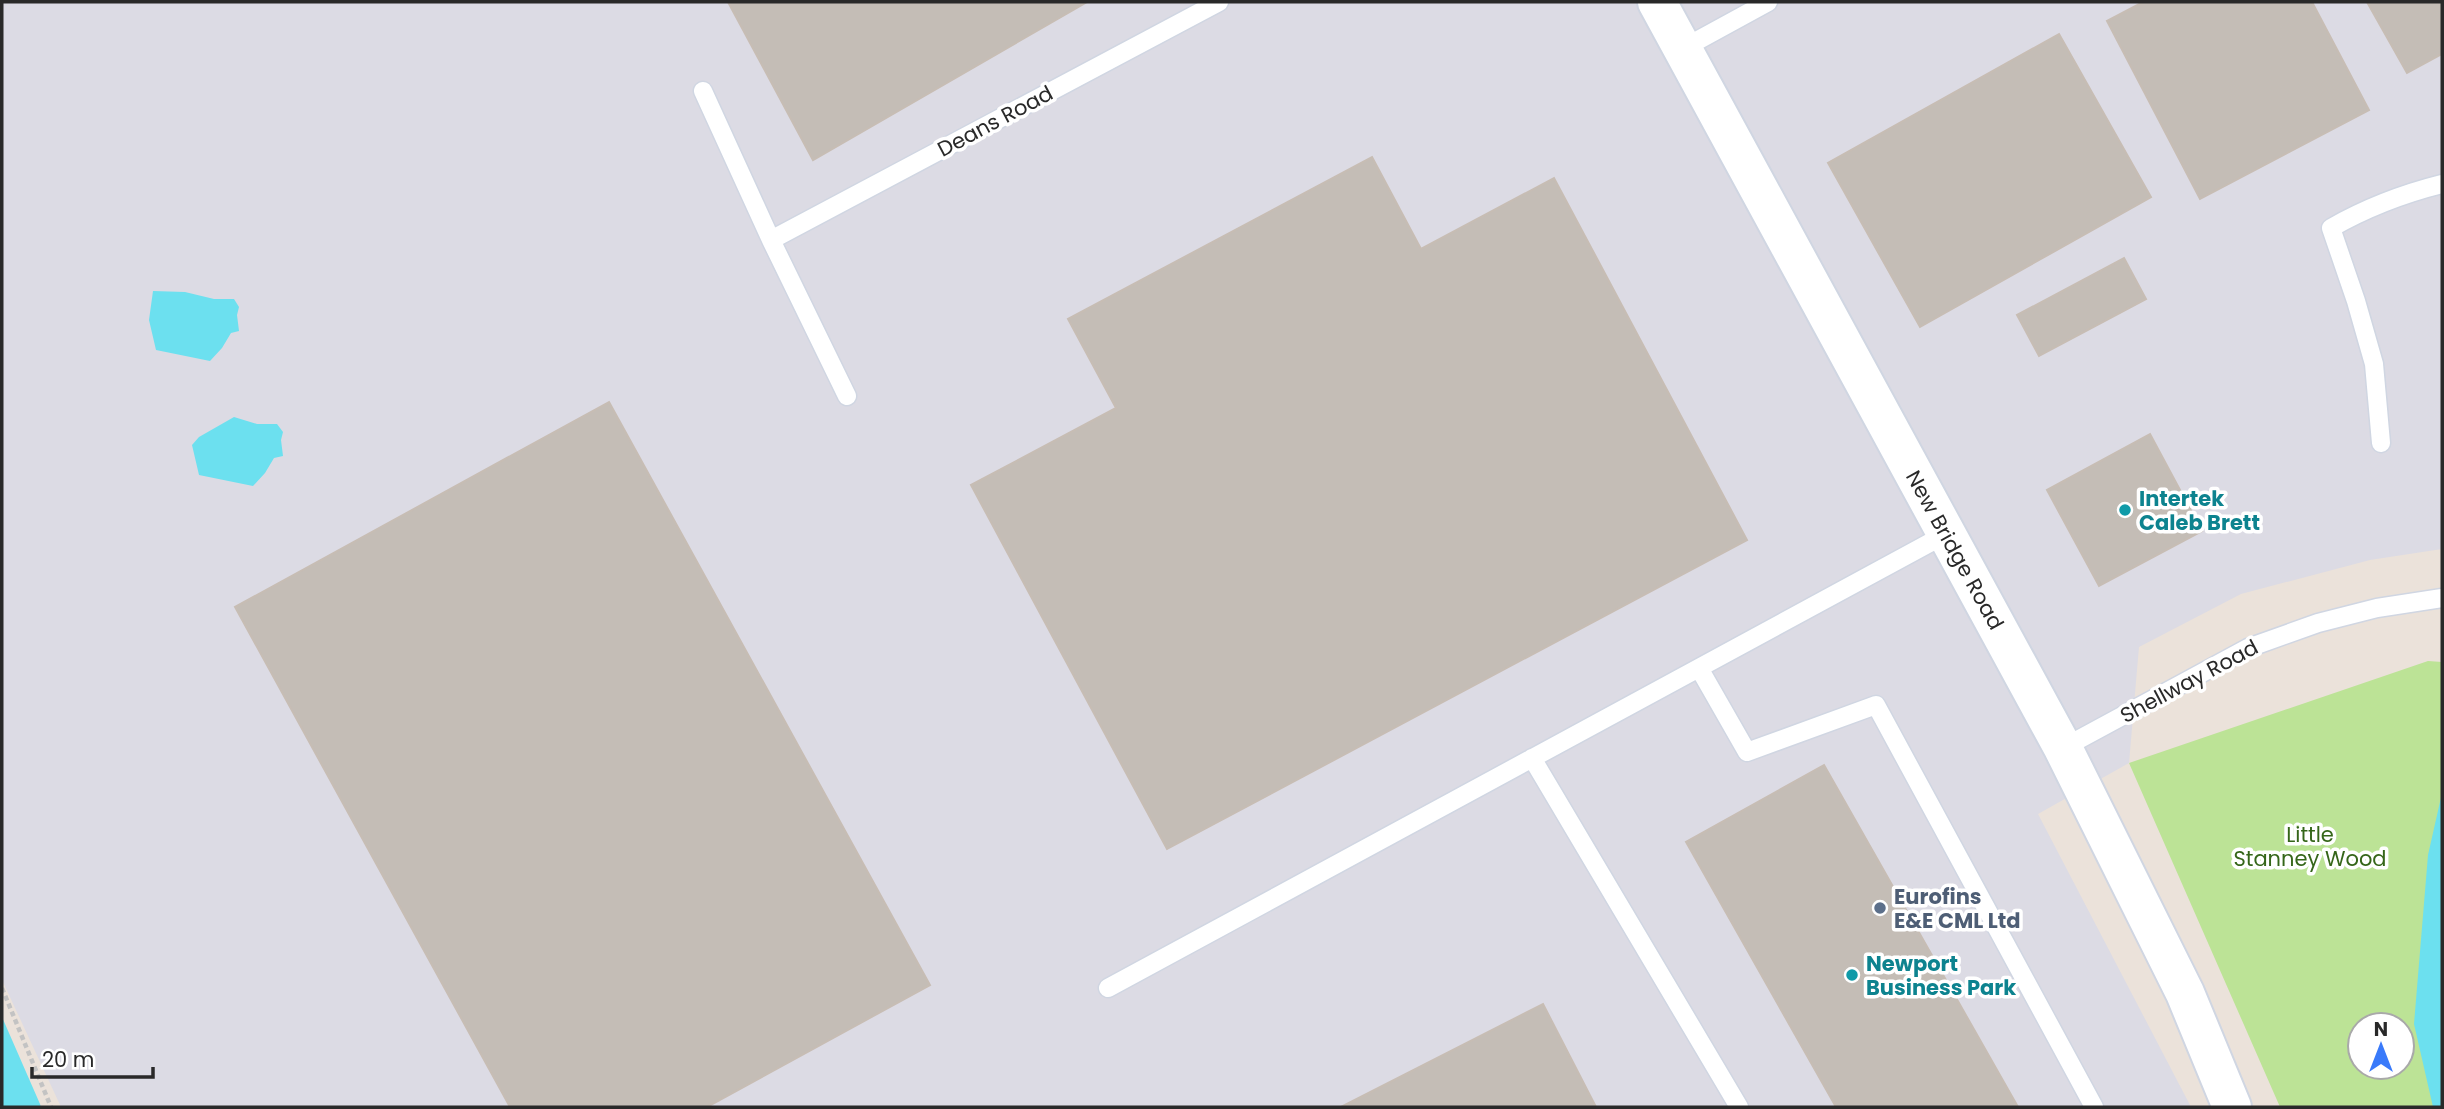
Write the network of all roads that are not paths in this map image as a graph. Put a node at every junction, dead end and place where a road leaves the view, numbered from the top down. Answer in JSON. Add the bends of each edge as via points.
{"nodes":[{"id":1,"x":1219,"y":2,"type":"edge"},
{"id":2,"x":1657,"y":2,"type":"edge"},
{"id":3,"x":1768,"y":2,"type":"edge"},
{"id":4,"x":1682,"y":49,"type":"junction"},
{"id":5,"x":703,"y":91,"type":"dead end"},
{"id":6,"x":2442,"y":184,"type":"edge"},
{"id":7,"x":771,"y":240,"type":"junction"},
{"id":8,"x":847,"y":396,"type":"dead end"},
{"id":9,"x":2381,"y":443,"type":"dead end"},
{"id":10,"x":1946,"y":534,"type":"junction"},
{"id":11,"x":2442,"y":598,"type":"edge"},
{"id":12,"x":1699,"y":668,"type":"junction"},
{"id":13,"x":2063,"y":748,"type":"junction"},
{"id":14,"x":1532,"y":758,"type":"junction"},
{"id":15,"x":1108,"y":988,"type":"dead end"},
{"id":16,"x":1739,"y":1107,"type":"edge"},
{"id":17,"x":2094,"y":1107,"type":"edge"},
{"id":18,"x":2232,"y":1107,"type":"edge"}],
"edges":[{"from":1,"to":7,"type":"lane","name":"Deans Road"},
{"from":2,"to":4,"type":"street","name":"New Bridge Road"},
{"from":3,"to":4,"type":"lane"},
{"from":4,"to":10,"type":"street","name":"New Bridge Road"},
{"from":5,"to":7,"type":"lane"},
{"from":6,"to":9,"type":"lane","via":[[2365,209],[2331,228],[2374,364]]},
{"from":7,"to":8,"type":"lane"},
{"from":10,"to":12,"type":"lane"},
{"from":10,"to":13,"type":"street","name":"New Bridge Road"},
{"from":11,"to":13,"type":"lane","name":"Shellway Road","via":[[2318,623],[2248,648]]},
{"from":12,"to":14,"type":"lane"},
{"from":12,"to":17,"type":"lane","via":[[1747,752],[1876,705]]},
{"from":13,"to":18,"type":"street","name":"New Bridge Road","via":[[2185,993]]},
{"from":14,"to":15,"type":"lane"},
{"from":14,"to":16,"type":"lane"}]}
